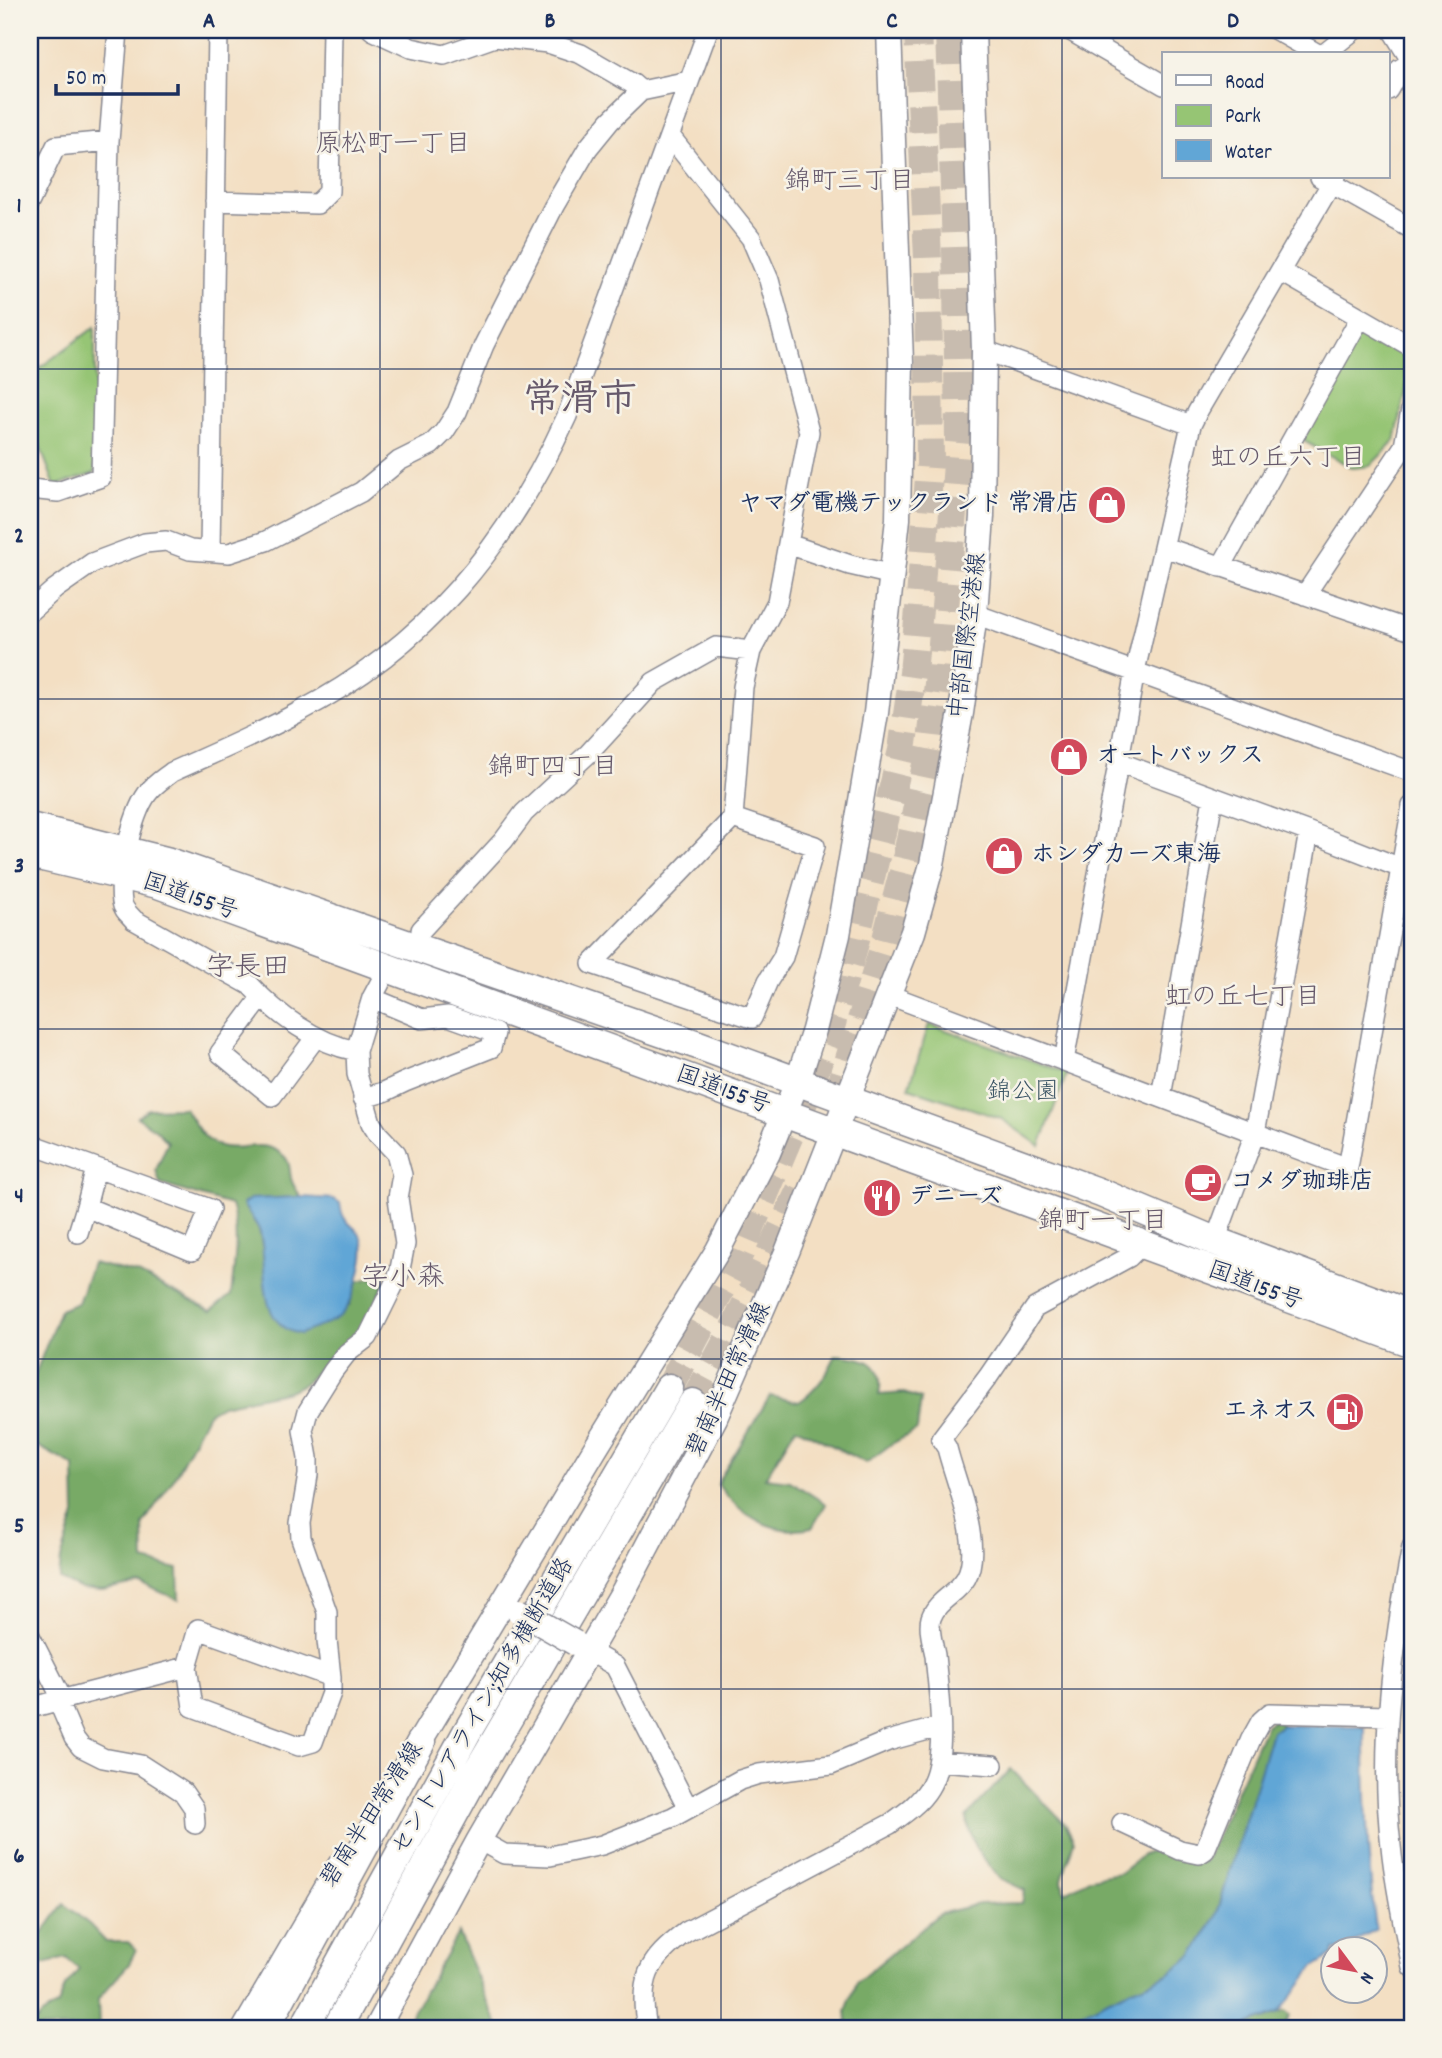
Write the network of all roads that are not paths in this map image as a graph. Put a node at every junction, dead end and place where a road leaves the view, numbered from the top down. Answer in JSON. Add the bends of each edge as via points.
{"nodes":[{"id":1,"x":118,"y":30,"type":"edge"},
{"id":2,"x":218,"y":30,"type":"edge"},
{"id":3,"x":332,"y":30,"type":"edge"},
{"id":4,"x":372,"y":30,"type":"edge"},
{"id":5,"x":708,"y":30,"type":"edge"},
{"id":6,"x":889,"y":30,"type":"edge"},
{"id":7,"x":973,"y":30,"type":"edge"},
{"id":8,"x":1069,"y":30,"type":"edge"},
{"id":9,"x":1276,"y":30,"type":"edge"},
{"id":10,"x":1354,"y":30,"type":"edge"},
{"id":11,"x":1392,"y":30,"type":"edge"},
{"id":12,"x":1314,"y":52,"type":"edge"},
{"id":13,"x":1326,"y":52,"type":"edge"},
{"id":14,"x":1412,"y":62,"type":"edge"},
{"id":15,"x":689,"y":81,"type":"junction"},
{"id":16,"x":1162,"y":84,"type":"edge"},
{"id":17,"x":1390,"y":87,"type":"edge"},
{"id":18,"x":641,"y":91,"type":"junction"},
{"id":19,"x":670,"y":136,"type":"junction"},
{"id":20,"x":110,"y":141,"type":"junction"},
{"id":21,"x":1329,"y":179,"type":"edge"},
{"id":22,"x":30,"y":201,"type":"edge"},
{"id":23,"x":215,"y":201,"type":"junction"},
{"id":24,"x":1412,"y":228,"type":"edge"},
{"id":25,"x":1280,"y":271,"type":"junction"},
{"id":26,"x":1360,"y":318,"type":"junction"},
{"id":27,"x":1412,"y":348,"type":"edge"},
{"id":28,"x":984,"y":350,"type":"junction"},
{"id":29,"x":1412,"y":405,"type":"edge"},
{"id":30,"x":1191,"y":425,"type":"junction"},
{"id":31,"x":1408,"y":448,"type":"edge"},
{"id":32,"x":30,"y":489,"type":"edge"},
{"id":33,"x":788,"y":544,"type":"junction"},
{"id":34,"x":1164,"y":547,"type":"junction"},
{"id":35,"x":210,"y":551,"type":"junction"},
{"id":36,"x":1222,"y":567,"type":"junction"},
{"id":37,"x":893,"y":575,"type":"junction"},
{"id":38,"x":1305,"y":595,"type":"junction"},
{"id":39,"x":30,"y":611,"type":"edge"},
{"id":40,"x":975,"y":614,"type":"junction"},
{"id":41,"x":1412,"y":631,"type":"edge"},
{"id":42,"x":751,"y":651,"type":"junction"},
{"id":43,"x":1135,"y":671,"type":"junction"},
{"id":44,"x":1118,"y":762,"type":"junction"},
{"id":45,"x":1412,"y":772,"type":"edge"},
{"id":46,"x":1213,"y":798,"type":"junction"},
{"id":47,"x":1412,"y":806,"type":"edge"},
{"id":48,"x":733,"y":818,"type":"junction"},
{"id":49,"x":30,"y":827,"type":"edge"},
{"id":50,"x":1309,"y":832,"type":"junction"},
{"id":51,"x":30,"y":854,"type":"edge"},
{"id":52,"x":125,"y":863,"type":"junction"},
{"id":53,"x":1401,"y":868,"type":"junction"},
{"id":54,"x":421,"y":930,"type":"dead end"},
{"id":55,"x":889,"y":995,"type":"junction"},
{"id":56,"x":261,"y":998,"type":"junction"},
{"id":57,"x":316,"y":1037,"type":"junction"},
{"id":58,"x":356,"y":1051,"type":"junction"},
{"id":59,"x":1064,"y":1060,"type":"junction"},
{"id":60,"x":798,"y":1080,"type":"junction"},
{"id":61,"x":1161,"y":1097,"type":"junction"},
{"id":62,"x":363,"y":1098,"type":"junction"},
{"id":63,"x":848,"y":1098,"type":"junction"},
{"id":64,"x":784,"y":1114,"type":"junction"},
{"id":65,"x":835,"y":1132,"type":"junction"},
{"id":66,"x":1255,"y":1133,"type":"junction"},
{"id":67,"x":30,"y":1144,"type":"edge"},
{"id":68,"x":96,"y":1168,"type":"junction"},
{"id":69,"x":86,"y":1207,"type":"junction"},
{"id":70,"x":78,"y":1233,"type":"dead end"},
{"id":71,"x":1215,"y":1241,"type":"junction"},
{"id":72,"x":1141,"y":1245,"type":"junction"},
{"id":73,"x":1412,"y":1315,"type":"edge"},
{"id":74,"x":1412,"y":1343,"type":"edge"},
{"id":75,"x":669,"y":1388,"type":"tunnel mouth"},
{"id":76,"x":693,"y":1403,"type":"tunnel mouth"},
{"id":77,"x":1412,"y":1547,"type":"edge"},
{"id":78,"x":511,"y":1607,"type":"junction"},
{"id":79,"x":30,"y":1636,"type":"edge"},
{"id":80,"x":582,"y":1647,"type":"junction"},
{"id":81,"x":187,"y":1667,"type":"junction"},
{"id":82,"x":331,"y":1676,"type":"junction"},
{"id":83,"x":60,"y":1700,"type":"junction"},
{"id":84,"x":30,"y":1708,"type":"edge"},
{"id":85,"x":1388,"y":1716,"type":"junction"},
{"id":86,"x":939,"y":1727,"type":"junction"},
{"id":87,"x":421,"y":1742,"type":"junction"},
{"id":88,"x":939,"y":1761,"type":"junction"},
{"id":89,"x":993,"y":1765,"type":"dead end"},
{"id":90,"x":688,"y":1808,"type":"junction"},
{"id":91,"x":1122,"y":1823,"type":"dead end"},
{"id":92,"x":195,"y":1825,"type":"dead end"},
{"id":93,"x":479,"y":1840,"type":"junction"},
{"id":94,"x":1412,"y":1967,"type":"edge"},
{"id":95,"x":245,"y":2028,"type":"edge"},
{"id":96,"x":265,"y":2028,"type":"edge"},
{"id":97,"x":304,"y":2028,"type":"edge"},
{"id":98,"x":337,"y":2028,"type":"edge"},
{"id":99,"x":377,"y":2028,"type":"edge"},
{"id":100,"x":647,"y":2028,"type":"edge"}],
"edges":[{"from":1,"to":20,"type":"street"},
{"from":2,"to":23,"type":"street"},
{"from":3,"to":23,"type":"street","via":[[329,192],[317,204]]},
{"from":4,"to":18,"type":"street","via":[[411,48],[444,55],[495,37],[548,43],[581,54]]},
{"from":5,"to":15,"type":"street"},
{"from":6,"to":37,"type":"main road","via":[[901,362]]},
{"from":7,"to":28,"type":"main road","name":"中部国際空港線"},
{"from":8,"to":16,"type":"street"},
{"from":9,"to":12,"type":"street"},
{"from":10,"to":13,"type":"street"},
{"from":11,"to":14,"type":"street"},
{"from":14,"to":17,"type":"street","via":[[1401,69]]},
{"from":15,"to":18,"type":"street"},
{"from":15,"to":19,"type":"street"},
{"from":18,"to":35,"type":"street","via":[[588,148],[554,205],[444,432],[361,492],[266,541],[229,553]]},
{"from":19,"to":33,"type":"street","via":[[751,238],[769,280],[809,432]]},
{"from":19,"to":52,"type":"street","via":[[567,416],[502,536],[446,604],[375,664],[298,713],[158,782],[138,810]]},
{"from":20,"to":22,"type":"street","via":[[56,146]]},
{"from":20,"to":32,"type":"street","via":[[101,477],[58,492]]},
{"from":21,"to":24,"type":"street"},
{"from":21,"to":25,"type":"street"},
{"from":23,"to":35,"type":"street"},
{"from":25,"to":26,"type":"street"},
{"from":25,"to":30,"type":"street"},
{"from":26,"to":27,"type":"street"},
{"from":26,"to":36,"type":"street"},
{"from":28,"to":30,"type":"street"},
{"from":28,"to":40,"type":"main road","name":"中部国際空港線","via":[[982,516]]},
{"from":29,"to":31,"type":"street"},
{"from":30,"to":34,"type":"street"},
{"from":31,"to":38,"type":"street"},
{"from":33,"to":37,"type":"street"},
{"from":33,"to":42,"type":"street","via":[[777,602]]},
{"from":34,"to":36,"type":"street"},
{"from":34,"to":43,"type":"street"},
{"from":35,"to":39,"type":"street","via":[[166,541],[145,543],[92,563]]},
{"from":36,"to":38,"type":"street"},
{"from":37,"to":60,"type":"main road","via":[[876,713],[838,935]]},
{"from":38,"to":41,"type":"street"},
{"from":40,"to":43,"type":"street"},
{"from":40,"to":55,"type":"main road","name":"中部国際空港線","via":[[932,864]]},
{"from":42,"to":48,"type":"street","via":[[743,687]]},
{"from":42,"to":54,"type":"street","via":[[716,647],[654,682],[589,753],[524,813]]},
{"from":43,"to":44,"type":"street"},
{"from":43,"to":45,"type":"street"},
{"from":44,"to":46,"type":"street"},
{"from":44,"to":59,"type":"street"},
{"from":46,"to":50,"type":"street"},
{"from":46,"to":61,"type":"street"},
{"from":47,"to":53,"type":"street"},
{"from":48,"to":48,"type":"street","via":[[620,935],[592,964],[752,1018],[783,957],[815,846]]},
{"from":49,"to":52,"type":"highway","name":"国道155号"},
{"from":50,"to":53,"type":"street"},
{"from":50,"to":66,"type":"street"},
{"from":51,"to":52,"type":"highway","name":"国道155号"},
{"from":52,"to":56,"type":"street","via":[[122,900],[134,920],[250,985]]},
{"from":52,"to":60,"type":"highway","name":"国道155号","via":[[166,861]]},
{"from":52,"to":64,"type":"highway","name":"国道155号","via":[[158,884]]},
{"from":53,"to":66,"type":"street","via":[[1348,1168]]},
{"from":55,"to":59,"type":"street"},
{"from":55,"to":63,"type":"main road","name":"中部国際空港線"},
{"from":56,"to":57,"type":"street"},
{"from":56,"to":57,"type":"street","via":[[220,1053],[272,1096]]},
{"from":57,"to":58,"type":"street"},
{"from":58,"to":62,"type":"street"},
{"from":58,"to":62,"type":"street","via":[[376,990],[422,1019],[448,1016],[495,1033],[491,1048]]},
{"from":59,"to":61,"type":"street"},
{"from":60,"to":63,"type":"highway","name":"国道155号"},
{"from":60,"to":64,"type":"main road","name":"碧南半田常滑線"},
{"from":61,"to":66,"type":"street"},
{"from":62,"to":82,"type":"street","via":[[371,1123],[396,1153],[402,1175],[398,1198],[405,1244],[399,1274],[368,1337],[333,1371],[308,1410],[303,1430],[308,1475],[301,1530],[327,1612]]},
{"from":63,"to":65,"type":"main road","name":"碧南半田常滑線"},
{"from":63,"to":71,"type":"highway","name":"国道155号"},
{"from":64,"to":65,"type":"highway","name":"国道155号"},
{"from":64,"to":78,"type":"main road","name":"碧南半田常滑線","via":[[718,1250]]},
{"from":65,"to":72,"type":"highway","name":"国道155号"},
{"from":65,"to":80,"type":"main road","name":"碧南半田常滑線","via":[[715,1418],[652,1539]]},
{"from":66,"to":71,"type":"street"},
{"from":67,"to":68,"type":"street"},
{"from":68,"to":69,"type":"street"},
{"from":68,"to":69,"type":"street","via":[[210,1209],[191,1251]]},
{"from":69,"to":70,"type":"street"},
{"from":71,"to":73,"type":"highway","name":"国道155号"},
{"from":72,"to":74,"type":"highway","name":"国道155号"},
{"from":72,"to":86,"type":"street","via":[[1129,1257],[1035,1308],[941,1439],[972,1546],[966,1578],[943,1599],[930,1620]]},
{"from":75,"to":97,"type":"highway","name":"セントレアライン;知多横断道路","via":[[467,1732]]},
{"from":76,"to":98,"type":"highway","name":"セントレアライン;知多横断道路","via":[[478,1770]]},
{"from":77,"to":85,"type":"street"},
{"from":78,"to":80,"type":"main road","bridge":true},
{"from":78,"to":87,"type":"main road","name":"碧南半田常滑線"},
{"from":79,"to":83,"type":"street"},
{"from":80,"to":90,"type":"street","via":[[615,1666]]},
{"from":80,"to":93,"type":"main road","name":"碧南半田常滑線"},
{"from":81,"to":82,"type":"street","via":[[198,1629]]},
{"from":81,"to":82,"type":"street","via":[[193,1707],[299,1746],[313,1742],[331,1693]]},
{"from":81,"to":83,"type":"street"},
{"from":83,"to":84,"type":"street"},
{"from":83,"to":92,"type":"street","via":[[81,1747],[103,1758],[141,1765],[183,1792],[194,1808]]},
{"from":85,"to":91,"type":"street","via":[[1270,1713],[1251,1739],[1205,1850],[1199,1854]]},
{"from":85,"to":94,"type":"street","via":[[1391,1845]]},
{"from":86,"to":88,"type":"street"},
{"from":86,"to":90,"type":"street","via":[[888,1741],[831,1765],[740,1780]]},
{"from":87,"to":95,"type":"main road","name":"碧南半田常滑線","via":[[374,1808]]},
{"from":87,"to":96,"type":"highway"},
{"from":88,"to":89,"type":"street"},
{"from":88,"to":100,"type":"street","via":[[928,1789],[890,1824],[686,1932],[663,1950],[645,1983]]},
{"from":90,"to":93,"type":"street","via":[[602,1845],[550,1856],[504,1854]]},
{"from":93,"to":99,"type":"main road","name":"碧南半田常滑線"}]}
